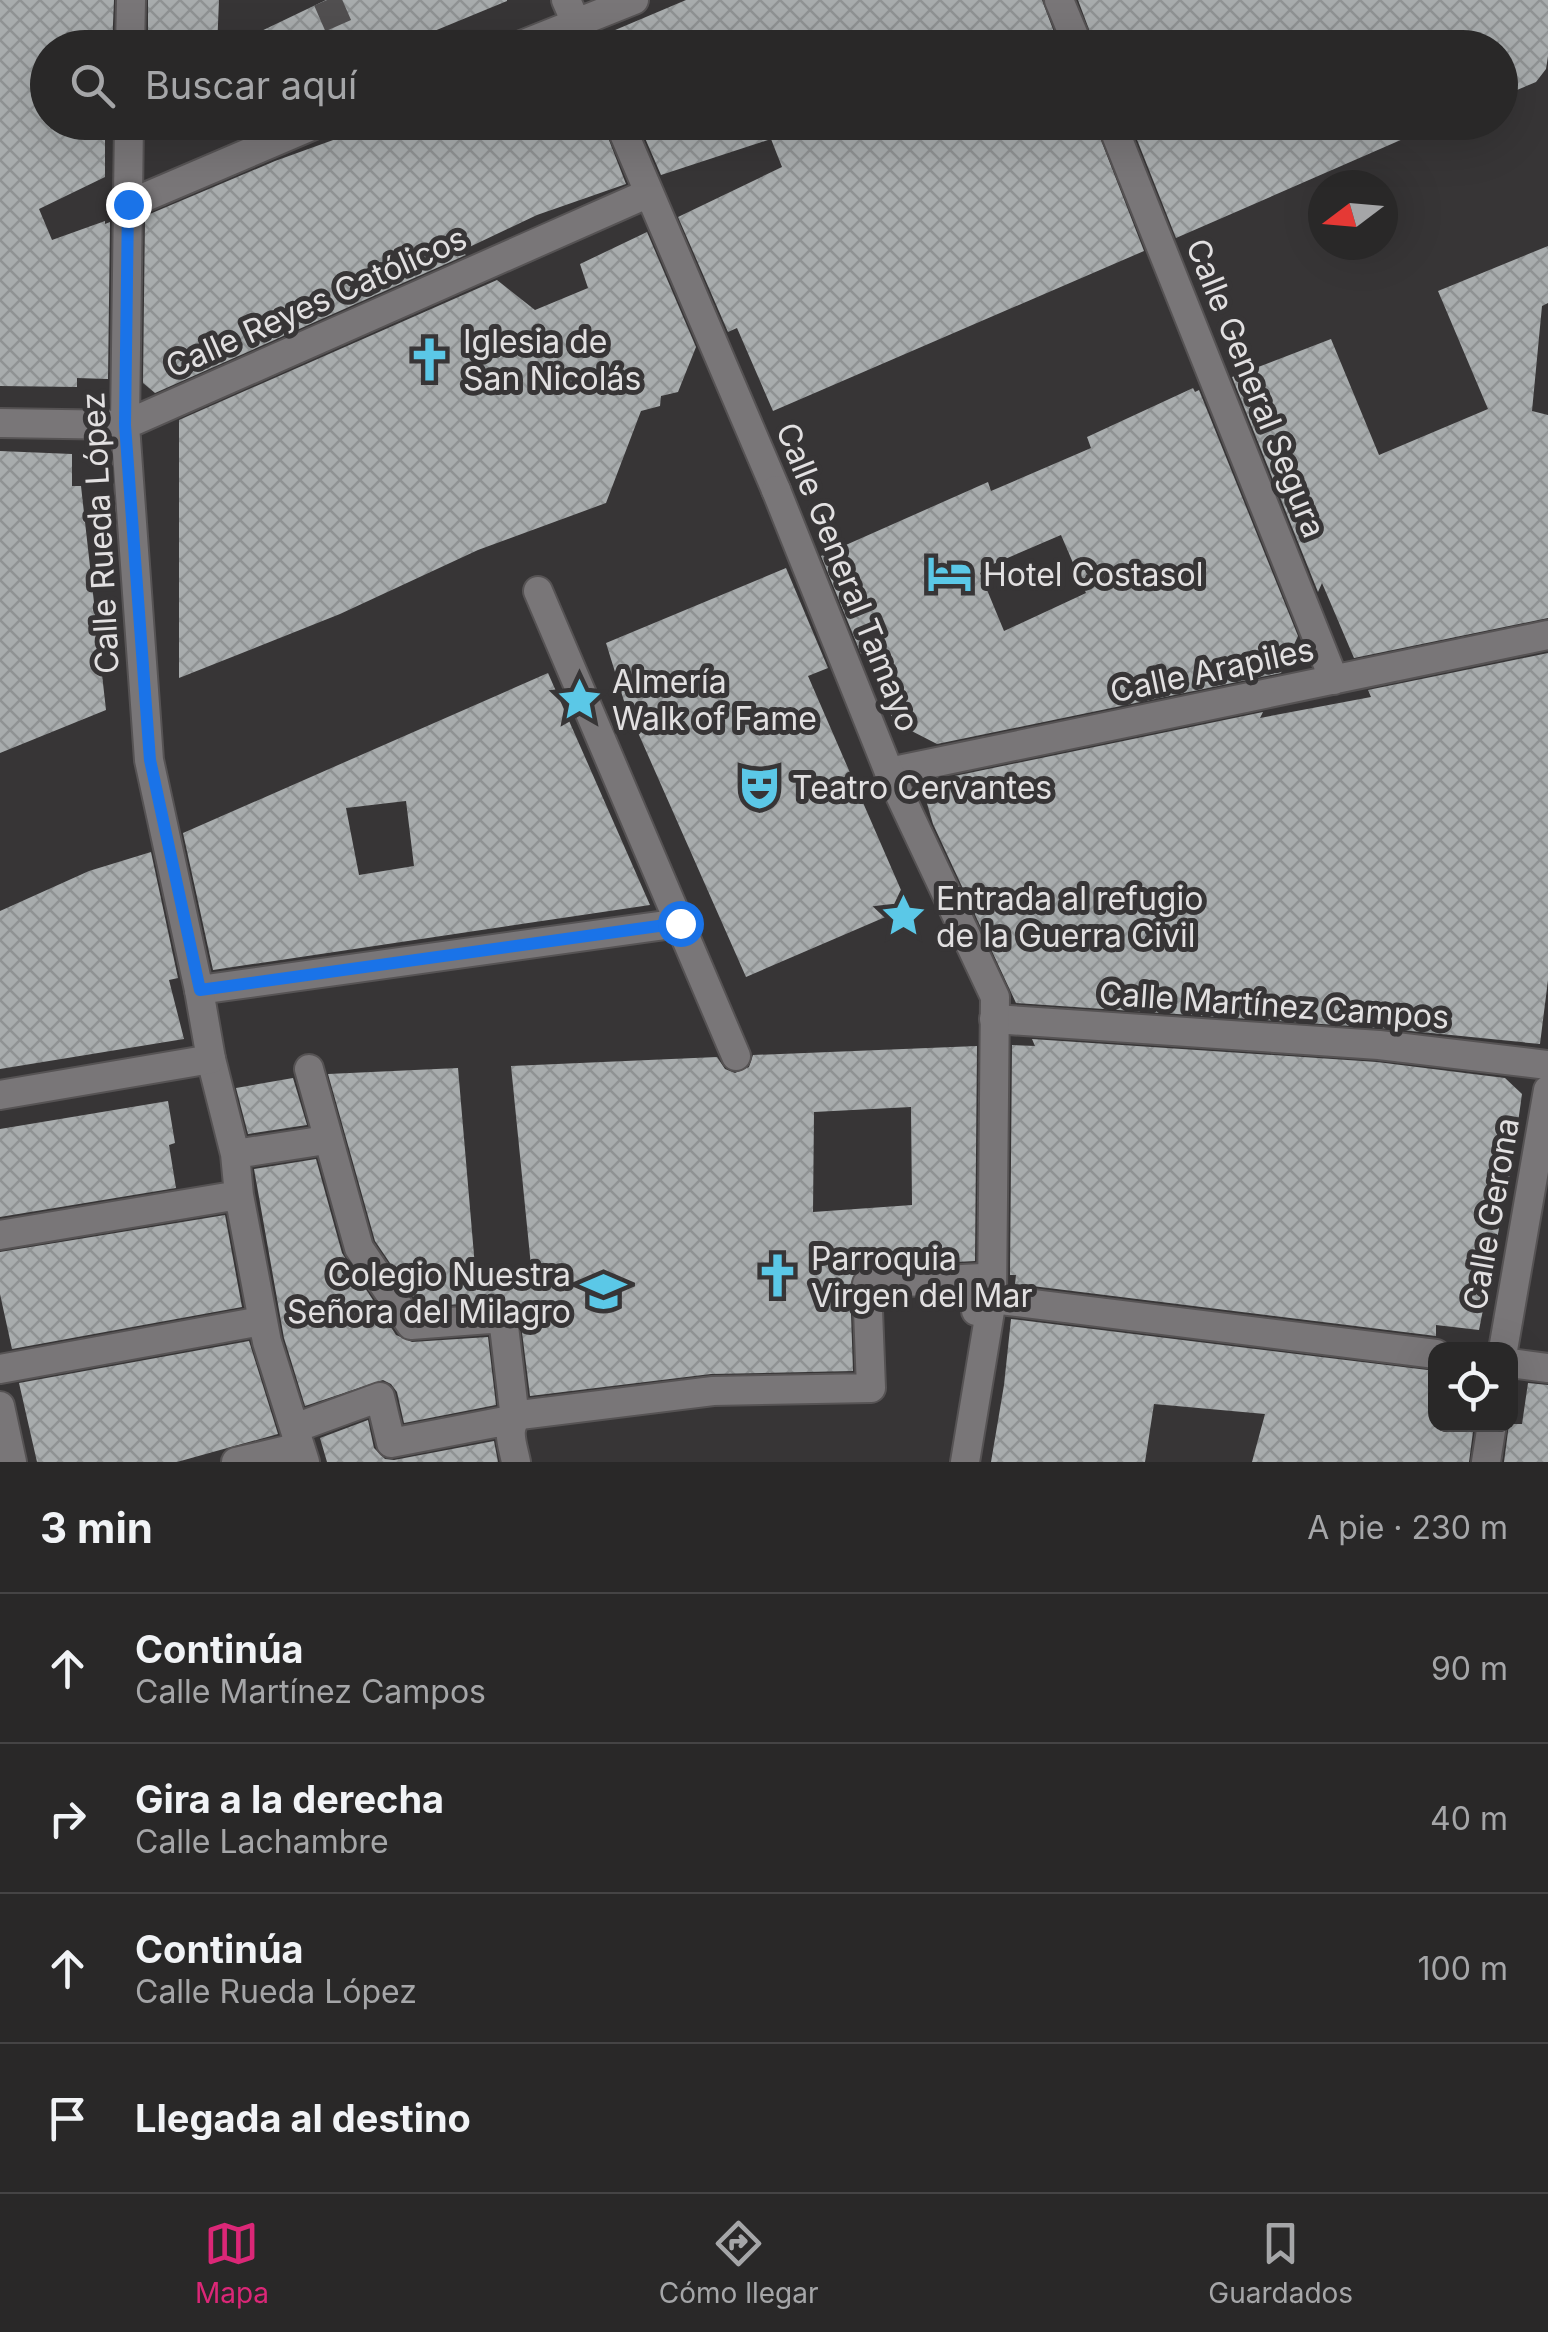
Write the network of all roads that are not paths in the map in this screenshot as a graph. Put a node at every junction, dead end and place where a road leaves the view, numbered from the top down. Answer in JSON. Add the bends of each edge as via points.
{"nodes":[{"id":1,"x":131,"y":0,"type":"edge"},
{"id":2,"x":634,"y":0,"type":"edge"},
{"id":3,"x":1060,"y":0,"type":"edge"},
{"id":4,"x":576,"y":24,"type":"edge"},
{"id":5,"x":130,"y":30,"type":"edge"},
{"id":6,"x":1072,"y":30,"type":"edge"},
{"id":7,"x":129,"y":140,"type":"edge"},
{"id":8,"x":279,"y":140,"type":"edge"},
{"id":9,"x":627,"y":140,"type":"edge"},
{"id":10,"x":1118,"y":140,"type":"edge"},
{"id":11,"x":649,"y":193,"type":"junction"},
{"id":12,"x":128,"y":204,"type":"junction"},
{"id":13,"x":0,"y":423,"type":"edge"},
{"id":14,"x":125,"y":425,"type":"junction"},
{"id":15,"x":538,"y":592,"type":"dead end"},
{"id":16,"x":1548,"y":635,"type":"edge"},
{"id":17,"x":1334,"y":680,"type":"junction"},
{"id":18,"x":889,"y":772,"type":"junction"},
{"id":19,"x":680,"y":923,"type":"junction"},
{"id":20,"x":200,"y":990,"type":"junction"},
{"id":21,"x":994,"y":1019,"type":"junction"},
{"id":22,"x":736,"y":1056,"type":"dead end"},
{"id":23,"x":210,"y":1060,"type":"junction"},
{"id":24,"x":1548,"y":1064,"type":"edge"},
{"id":25,"x":309,"y":1069,"type":"dead end"},
{"id":26,"x":1548,"y":1090,"type":"edge"},
{"id":27,"x":0,"y":1095,"type":"edge"},
{"id":28,"x":326,"y":1140,"type":"junction"},
{"id":29,"x":234,"y":1154,"type":"junction"},
{"id":30,"x":238,"y":1195,"type":"junction"},
{"id":31,"x":0,"y":1235,"type":"edge"},
{"id":32,"x":992,"y":1299,"type":"junction"},
{"id":33,"x":262,"y":1321,"type":"junction"},
{"id":34,"x":1504,"y":1342,"type":"edge"},
{"id":35,"x":1428,"y":1353,"type":"edge"},
{"id":36,"x":1518,"y":1365,"type":"edge"},
{"id":37,"x":1548,"y":1368,"type":"edge"},
{"id":38,"x":0,"y":1369,"type":"edge"},
{"id":39,"x":0,"y":1406,"type":"edge"},
{"id":40,"x":514,"y":1419,"type":"junction"},
{"id":41,"x":1491,"y":1432,"type":"edge"},
{"id":42,"x":300,"y":1446,"type":"edge"},
{"id":43,"x":12,"y":1462,"type":"edge"},
{"id":44,"x":236,"y":1462,"type":"edge"},
{"id":45,"x":516,"y":1462,"type":"edge"},
{"id":46,"x":951,"y":1462,"type":"edge"},
{"id":47,"x":965,"y":1462,"type":"edge"},
{"id":48,"x":1486,"y":1462,"type":"edge"}],
"edges":[{"from":1,"to":5,"type":"street"},
{"from":2,"to":4,"type":"street"},
{"from":3,"to":6,"type":"street"},
{"from":7,"to":12,"type":"street","name":"Calle Rueda López"},
{"from":8,"to":12,"type":"street"},
{"from":9,"to":11,"type":"street","name":"Calle General Tamayo"},
{"from":10,"to":17,"type":"street","name":"Calle General Segura"},
{"from":11,"to":14,"type":"street","name":"Calle Reyes Católicos"},
{"from":11,"to":18,"type":"street","name":"Calle General Tamayo"},
{"from":12,"to":14,"type":"street","name":"Calle Rueda López"},
{"from":13,"to":14,"type":"street","name":"Calle Reyes Católicos"},
{"from":14,"to":20,"type":"street","name":"Calle Rueda López","via":[[150,760]]},
{"from":15,"to":19,"type":"street"},
{"from":16,"to":17,"type":"street","name":"Calle Arapiles"},
{"from":17,"to":18,"type":"street","name":"Calle Arapiles"},
{"from":18,"to":21,"type":"street","name":"Calle General Tamayo","via":[[994,997]]},
{"from":19,"to":20,"type":"street"},
{"from":19,"to":22,"type":"street"},
{"from":20,"to":23,"type":"street","name":"Calle Rueda López"},
{"from":21,"to":24,"type":"street","name":"Calle Martínez Campos","via":[[1380,1045]]},
{"from":21,"to":32,"type":"street","name":"Calle General Tamayo"},
{"from":23,"to":27,"type":"street"},
{"from":23,"to":29,"type":"street","name":"Calle Rueda López"},
{"from":25,"to":28,"type":"street"},
{"from":26,"to":34,"type":"street","name":"Calle Gerona"},
{"from":28,"to":29,"type":"street"},
{"from":28,"to":40,"type":"street","via":[[359,1248],[411,1325],[503,1318]]},
{"from":29,"to":30,"type":"street","name":"Calle Rueda López"},
{"from":30,"to":31,"type":"street"},
{"from":30,"to":33,"type":"street","name":"Calle Rueda López"},
{"from":32,"to":35,"type":"street"},
{"from":32,"to":47,"type":"street","name":"Calle General Tamayo"},
{"from":33,"to":38,"type":"street"},
{"from":33,"to":42,"type":"street","name":"Calle Rueda López"},
{"from":36,"to":37,"type":"street"},
{"from":39,"to":43,"type":"street"},
{"from":40,"to":42,"type":"street","via":[[392,1443],[380,1396]]},
{"from":40,"to":45,"type":"street"},
{"from":40,"to":46,"type":"street","via":[[713,1390],[871,1388],[867,1284],[982,1278]]},
{"from":41,"to":48,"type":"street"},
{"from":42,"to":44,"type":"street"}]}
